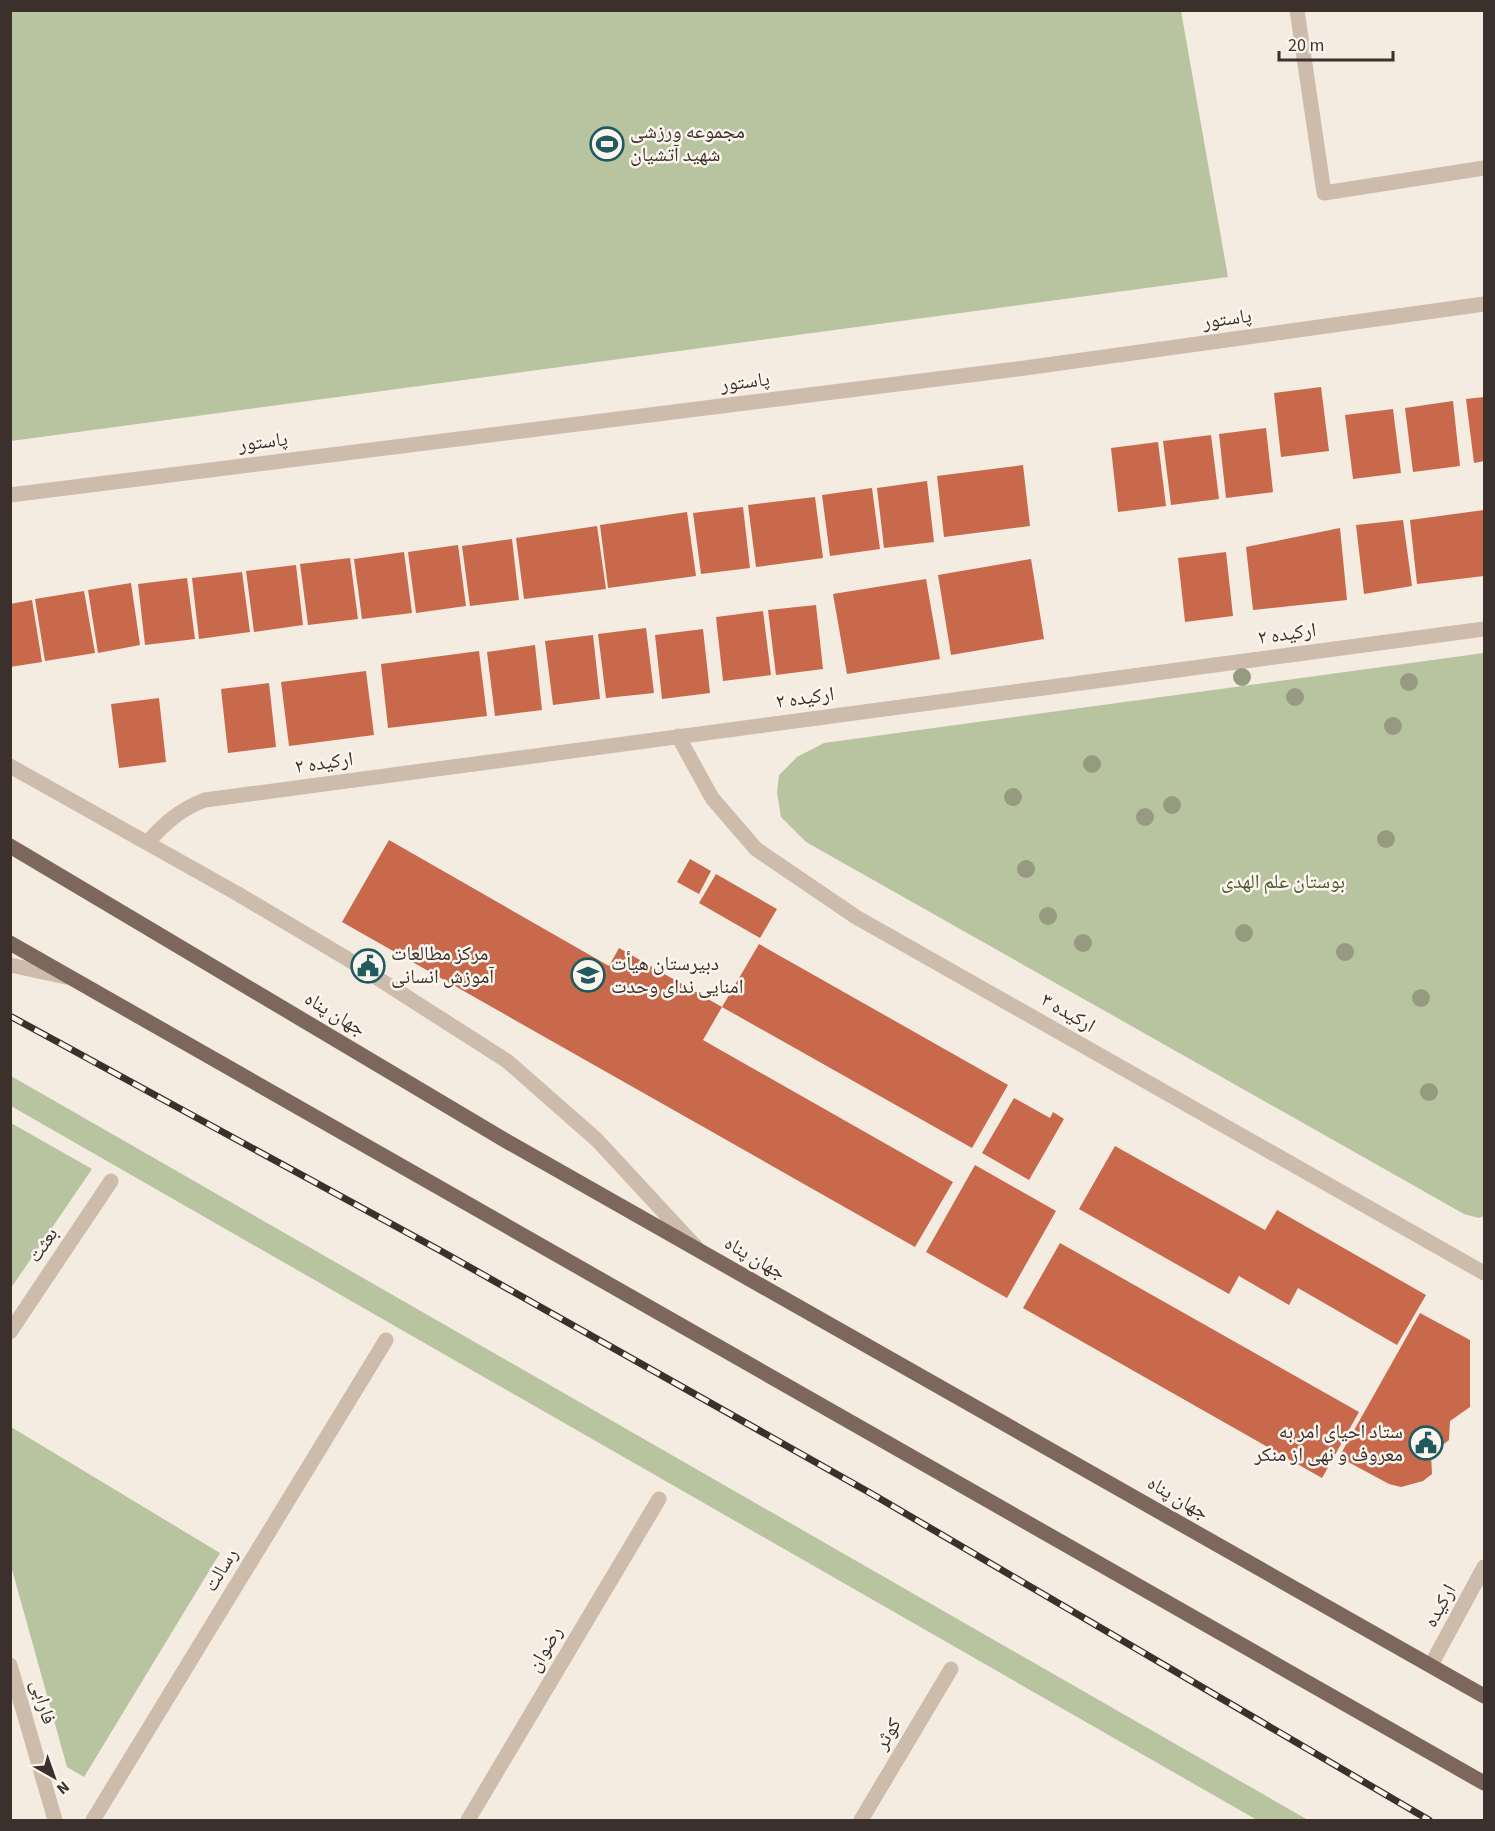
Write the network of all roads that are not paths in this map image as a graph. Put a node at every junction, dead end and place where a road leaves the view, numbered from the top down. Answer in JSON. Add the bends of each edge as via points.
{"nodes":[{"id":1,"x":1298,"y":10,"type":"edge"},
{"id":2,"x":1485,"y":168,"type":"edge"},
{"id":3,"x":1485,"y":304,"type":"edge"},
{"id":4,"x":10,"y":495,"type":"edge"},
{"id":5,"x":1485,"y":629,"type":"edge"},
{"id":6,"x":678,"y":736,"type":"junction"},
{"id":7,"x":10,"y":766,"type":"edge"},
{"id":8,"x":147,"y":843,"type":"junction"},
{"id":9,"x":10,"y":846,"type":"edge"},
{"id":10,"x":10,"y":943,"type":"edge"},
{"id":11,"x":10,"y":965,"type":"edge"},
{"id":12,"x":70,"y":978,"type":"junction"},
{"id":13,"x":111,"y":1181,"type":"dead end"},
{"id":14,"x":698,"y":1249,"type":"junction"},
{"id":15,"x":1485,"y":1273,"type":"edge"},
{"id":16,"x":10,"y":1332,"type":"edge"},
{"id":17,"x":386,"y":1340,"type":"dead end"},
{"id":18,"x":659,"y":1499,"type":"dead end"},
{"id":19,"x":1485,"y":1567,"type":"edge"},
{"id":20,"x":10,"y":1665,"type":"edge"},
{"id":21,"x":1431,"y":1665,"type":"junction"},
{"id":22,"x":951,"y":1669,"type":"dead end"},
{"id":23,"x":1485,"y":1696,"type":"edge"},
{"id":24,"x":1485,"y":1783,"type":"edge"},
{"id":25,"x":54,"y":1820,"type":"edge"},
{"id":26,"x":93,"y":1821,"type":"edge"},
{"id":27,"x":468,"y":1821,"type":"edge"},
{"id":28,"x":861,"y":1821,"type":"edge"}],
"edges":[{"from":1,"to":2,"type":"street","via":[[1324,193]]},
{"from":3,"to":4,"type":"street","name":"پاستور","via":[[1025,368]]},
{"from":5,"to":6,"type":"street","name":"ارکیده ۲"},
{"from":6,"to":8,"type":"street","name":"ارکیده ۲","via":[[205,800],[187,806]]},
{"from":6,"to":15,"type":"street","name":"ارکیده ۳","via":[[711,798],[756,849],[856,917]]},
{"from":7,"to":8,"type":"street"},
{"from":8,"to":14,"type":"street","via":[[346,958],[507,1060],[597,1140]]},
{"from":9,"to":14,"type":"main road","name":"جهان پناه","via":[[508,1142]]},
{"from":10,"to":12,"type":"main road"},
{"from":11,"to":12,"type":"street"},
{"from":12,"to":24,"type":"main road"},
{"from":13,"to":16,"type":"street","name":"بعثت"},
{"from":14,"to":21,"type":"main road","name":"جهان پناه"},
{"from":17,"to":26,"type":"street","name":"رسالت"},
{"from":18,"to":27,"type":"street","name":"رضوان"},
{"from":19,"to":21,"type":"street","name":"ارکیده"},
{"from":20,"to":25,"type":"street","name":"فارابی"},
{"from":21,"to":23,"type":"main road","name":"جهان پناه"},
{"from":22,"to":28,"type":"street","name":"کوثر"}]}
